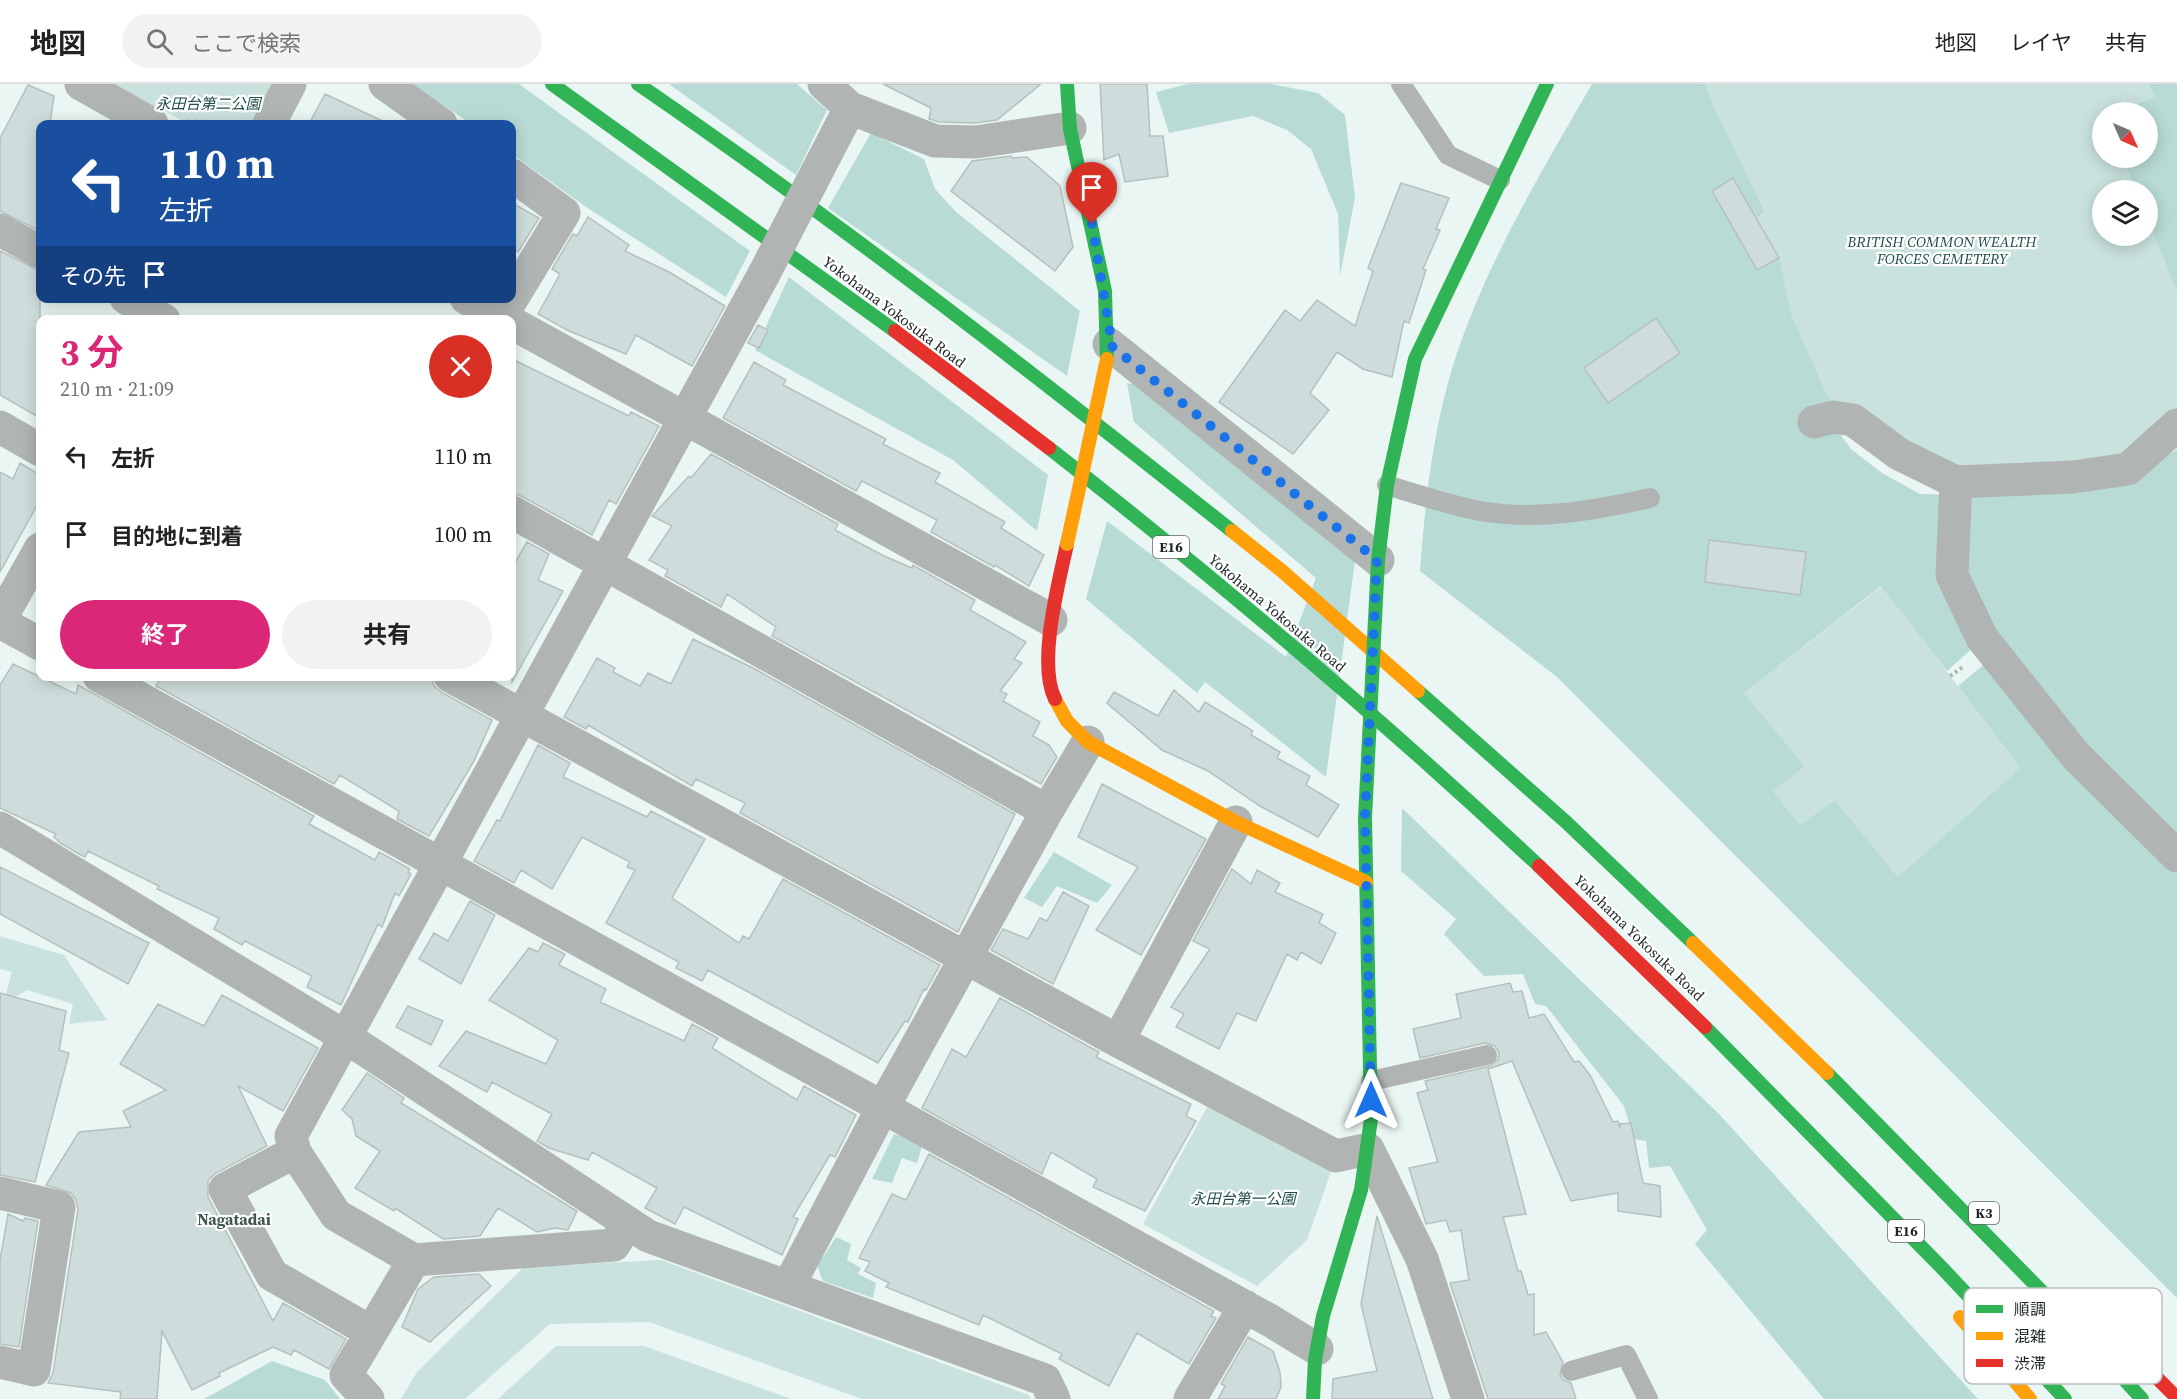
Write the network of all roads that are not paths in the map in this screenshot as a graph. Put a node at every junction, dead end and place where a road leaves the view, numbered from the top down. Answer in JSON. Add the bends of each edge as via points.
{"nodes":[{"id":1,"x":81,"y":84,"type":"edge"},
{"id":2,"x":290,"y":84,"type":"edge"},
{"id":3,"x":385,"y":84,"type":"edge"},
{"id":4,"x":552,"y":84,"type":"edge"},
{"id":5,"x":638,"y":84,"type":"edge"},
{"id":6,"x":824,"y":84,"type":"edge"},
{"id":7,"x":1067,"y":84,"type":"edge"},
{"id":8,"x":1401,"y":84,"type":"edge"},
{"id":9,"x":1547,"y":84,"type":"edge"},
{"id":10,"x":850,"y":108,"type":"junction"},
{"id":11,"x":145,"y":120,"type":"edge"},
{"id":12,"x":271,"y":120,"type":"edge"},
{"id":13,"x":435,"y":120,"type":"edge"},
{"id":14,"x":1070,"y":128,"type":"junction"},
{"id":15,"x":516,"y":178,"type":"edge"},
{"id":16,"x":1500,"y":180,"type":"junction"},
{"id":17,"x":0,"y":230,"type":"edge"},
{"id":18,"x":36,"y":250,"type":"edge"},
{"id":19,"x":516,"y":300,"type":"edge"},
{"id":20,"x":135,"y":303,"type":"edge"},
{"id":21,"x":475,"y":303,"type":"edge"},
{"id":22,"x":156,"y":315,"type":"edge"},
{"id":23,"x":496,"y":315,"type":"edge"},
{"id":24,"x":516,"y":326,"type":"edge"},
{"id":25,"x":1108,"y":351,"type":"junction"},
{"id":26,"x":684,"y":418,"type":"junction"},
{"id":27,"x":1814,"y":422,"type":"dead end"},
{"id":28,"x":2177,"y":425,"type":"edge"},
{"id":29,"x":0,"y":427,"type":"edge"},
{"id":30,"x":36,"y":448,"type":"edge"},
{"id":31,"x":1956,"y":482,"type":"junction"},
{"id":32,"x":1387,"y":484,"type":"junction"},
{"id":33,"x":1650,"y":498,"type":"dead end"},
{"id":34,"x":516,"y":514,"type":"edge"},
{"id":35,"x":36,"y":556,"type":"edge"},
{"id":36,"x":1377,"y":560,"type":"junction"},
{"id":37,"x":604,"y":563,"type":"junction"},
{"id":38,"x":1051,"y":620,"type":"junction"},
{"id":39,"x":0,"y":621,"type":"edge"},
{"id":40,"x":36,"y":642,"type":"edge"},
{"id":41,"x":108,"y":681,"type":"edge"},
{"id":42,"x":459,"y":681,"type":"edge"},
{"id":43,"x":523,"y":717,"type":"junction"},
{"id":44,"x":1088,"y":742,"type":"junction"},
{"id":45,"x":1047,"y":811,"type":"junction"},
{"id":46,"x":1236,"y":822,"type":"junction"},
{"id":47,"x":0,"y":828,"type":"edge"},
{"id":48,"x":2177,"y":856,"type":"edge"},
{"id":49,"x":440,"y":863,"type":"junction"},
{"id":50,"x":1366,"y":882,"type":"junction"},
{"id":51,"x":967,"y":959,"type":"junction"},
{"id":52,"x":1788,"y":1033,"type":"junction"},
{"id":53,"x":344,"y":1036,"type":"junction"},
{"id":54,"x":1118,"y":1041,"type":"junction"},
{"id":55,"x":1487,"y":1055,"type":"dead end"},
{"id":56,"x":1745,"y":1064,"type":"junction"},
{"id":57,"x":1371,"y":1081,"type":"junction"},
{"id":58,"x":883,"y":1107,"type":"junction"},
{"id":59,"x":1368,"y":1149,"type":"junction"},
{"id":60,"x":295,"y":1152,"type":"junction"},
{"id":61,"x":0,"y":1193,"type":"edge"},
{"id":62,"x":628,"y":1223,"type":"junction"},
{"id":63,"x":1996,"y":1224,"type":"dead end"},
{"id":64,"x":1899,"y":1245,"type":"dead end"},
{"id":65,"x":414,"y":1260,"type":"junction"},
{"id":66,"x":788,"y":1287,"type":"junction"},
{"id":67,"x":2039,"y":1288,"type":"edge"},
{"id":68,"x":1964,"y":1293,"type":"edge"},
{"id":69,"x":1245,"y":1306,"type":"junction"},
{"id":70,"x":1953,"y":1308,"type":"dead end"},
{"id":71,"x":1964,"y":1321,"type":"edge"},
{"id":72,"x":371,"y":1332,"type":"junction"},
{"id":73,"x":1317,"y":1349,"type":"junction"},
{"id":74,"x":0,"y":1362,"type":"edge"},
{"id":75,"x":1571,"y":1371,"type":"dead end"},
{"id":76,"x":2162,"y":1383,"type":"edge"},
{"id":77,"x":2017,"y":1384,"type":"edge"},
{"id":78,"x":2051,"y":1384,"type":"edge"},
{"id":79,"x":2128,"y":1384,"type":"edge"},
{"id":80,"x":2177,"y":1398,"type":"edge"},
{"id":81,"x":368,"y":1399,"type":"edge"},
{"id":82,"x":1054,"y":1399,"type":"edge"},
{"id":83,"x":1190,"y":1399,"type":"edge"},
{"id":84,"x":1312,"y":1399,"type":"edge"},
{"id":85,"x":1468,"y":1399,"type":"edge"},
{"id":86,"x":1648,"y":1399,"type":"edge"},
{"id":87,"x":2030,"y":1399,"type":"edge"},
{"id":88,"x":2065,"y":1399,"type":"edge"},
{"id":89,"x":2142,"y":1399,"type":"edge"}],
"edges":[{"from":1,"to":11,"type":"street"},
{"from":2,"to":12,"type":"street"},
{"from":3,"to":13,"type":"street"},
{"from":4,"to":56,"type":"main road","name":"Yokohama Yokosuka Road","number":"E16","via":[[727,206],[1028,433],[1262,620],[1525,851]]},
{"from":5,"to":52,"type":"main road","via":[[746,158],[1017,363],[1282,572],[1566,822]]},
{"from":6,"to":10,"type":"street"},
{"from":7,"to":14,"type":"main road","via":[[1065,108]]},
{"from":8,"to":16,"type":"lane","via":[[1448,155]]},
{"from":9,"to":16,"type":"main road"},
{"from":10,"to":14,"type":"street","via":[[935,141],[976,142]]},
{"from":10,"to":26,"type":"street","bridge":true},
{"from":14,"to":25,"type":"main road","via":[[1092,224],[1110,332]]},
{"from":15,"to":19,"type":"street","via":[[564,213]]},
{"from":16,"to":32,"type":"main road","via":[[1415,359]]},
{"from":17,"to":18,"type":"street"},
{"from":20,"to":22,"type":"street"},
{"from":21,"to":23,"type":"street"},
{"from":24,"to":26,"type":"street"},
{"from":25,"to":36,"type":"street"},
{"from":25,"to":38,"type":"main road","bridge":true},
{"from":26,"to":37,"type":"street"},
{"from":26,"to":38,"type":"street"},
{"from":27,"to":31,"type":"street","via":[[1833,417],[1853,420],[1899,454]]},
{"from":28,"to":31,"type":"street","via":[[2128,469],[2073,477]]},
{"from":29,"to":30,"type":"street"},
{"from":31,"to":48,"type":"street","via":[[1952,574],[1985,651],[2076,756]]},
{"from":32,"to":33,"type":"lane","via":[[1482,512],[1539,514],[1590,510]]},
{"from":32,"to":36,"type":"main road"},
{"from":34,"to":37,"type":"street"},
{"from":35,"to":39,"type":"street"},
{"from":36,"to":50,"type":"main road","bridge":true,"via":[[1365,818]]},
{"from":37,"to":43,"type":"street"},
{"from":37,"to":45,"type":"street"},
{"from":38,"to":44,"type":"main road","via":[[1049,666],[1053,695],[1067,721]]},
{"from":39,"to":40,"type":"street"},
{"from":41,"to":49,"type":"street"},
{"from":42,"to":43,"type":"street"},
{"from":43,"to":49,"type":"street"},
{"from":43,"to":51,"type":"street"},
{"from":44,"to":45,"type":"street"},
{"from":44,"to":46,"type":"main road"},
{"from":45,"to":51,"type":"street"},
{"from":46,"to":50,"type":"main road"},
{"from":46,"to":54,"type":"street"},
{"from":47,"to":53,"type":"street"},
{"from":49,"to":53,"type":"street"},
{"from":49,"to":58,"type":"street"},
{"from":50,"to":57,"type":"main road"},
{"from":51,"to":54,"type":"street"},
{"from":51,"to":58,"type":"street"},
{"from":52,"to":63,"type":"main road","number":"K3"},
{"from":52,"to":67,"type":"main road"},
{"from":53,"to":60,"type":"street","via":[[291,1136]]},
{"from":53,"to":62,"type":"street"},
{"from":54,"to":59,"type":"street","via":[[1336,1156]]},
{"from":55,"to":57,"type":"lane"},
{"from":56,"to":64,"type":"main road"},
{"from":56,"to":68,"type":"main road","name":"Yokohama Yokosuka Road","number":"E16"},
{"from":57,"to":59,"type":"main road"},
{"from":58,"to":66,"type":"street"},
{"from":58,"to":69,"type":"street"},
{"from":59,"to":73,"type":"main road","via":[[1361,1190],[1323,1316]]},
{"from":59,"to":85,"type":"street","via":[[1422,1259]]},
{"from":60,"to":65,"type":"street","via":[[336,1215]]},
{"from":60,"to":72,"type":"street","via":[[225,1189],[272,1275]]},
{"from":61,"to":74,"type":"street","via":[[60,1207],[34,1370]]},
{"from":62,"to":65,"type":"street","via":[[614,1245]]},
{"from":62,"to":66,"type":"street","via":[[648,1236]]},
{"from":65,"to":72,"type":"street"},
{"from":66,"to":82,"type":"street","via":[[1045,1380]]},
{"from":69,"to":73,"type":"street"},
{"from":69,"to":83,"type":"street"},
{"from":70,"to":71,"type":"main road"},
{"from":72,"to":81,"type":"street","via":[[346,1375]]},
{"from":73,"to":84,"type":"main road"},
{"from":75,"to":86,"type":"lane","via":[[1626,1355]]},
{"from":76,"to":80,"type":"main road"},
{"from":77,"to":87,"type":"main road"},
{"from":78,"to":88,"type":"main road","name":"Yokohama Yokosuka Road","number":"E16"},
{"from":79,"to":89,"type":"main road"}]}
